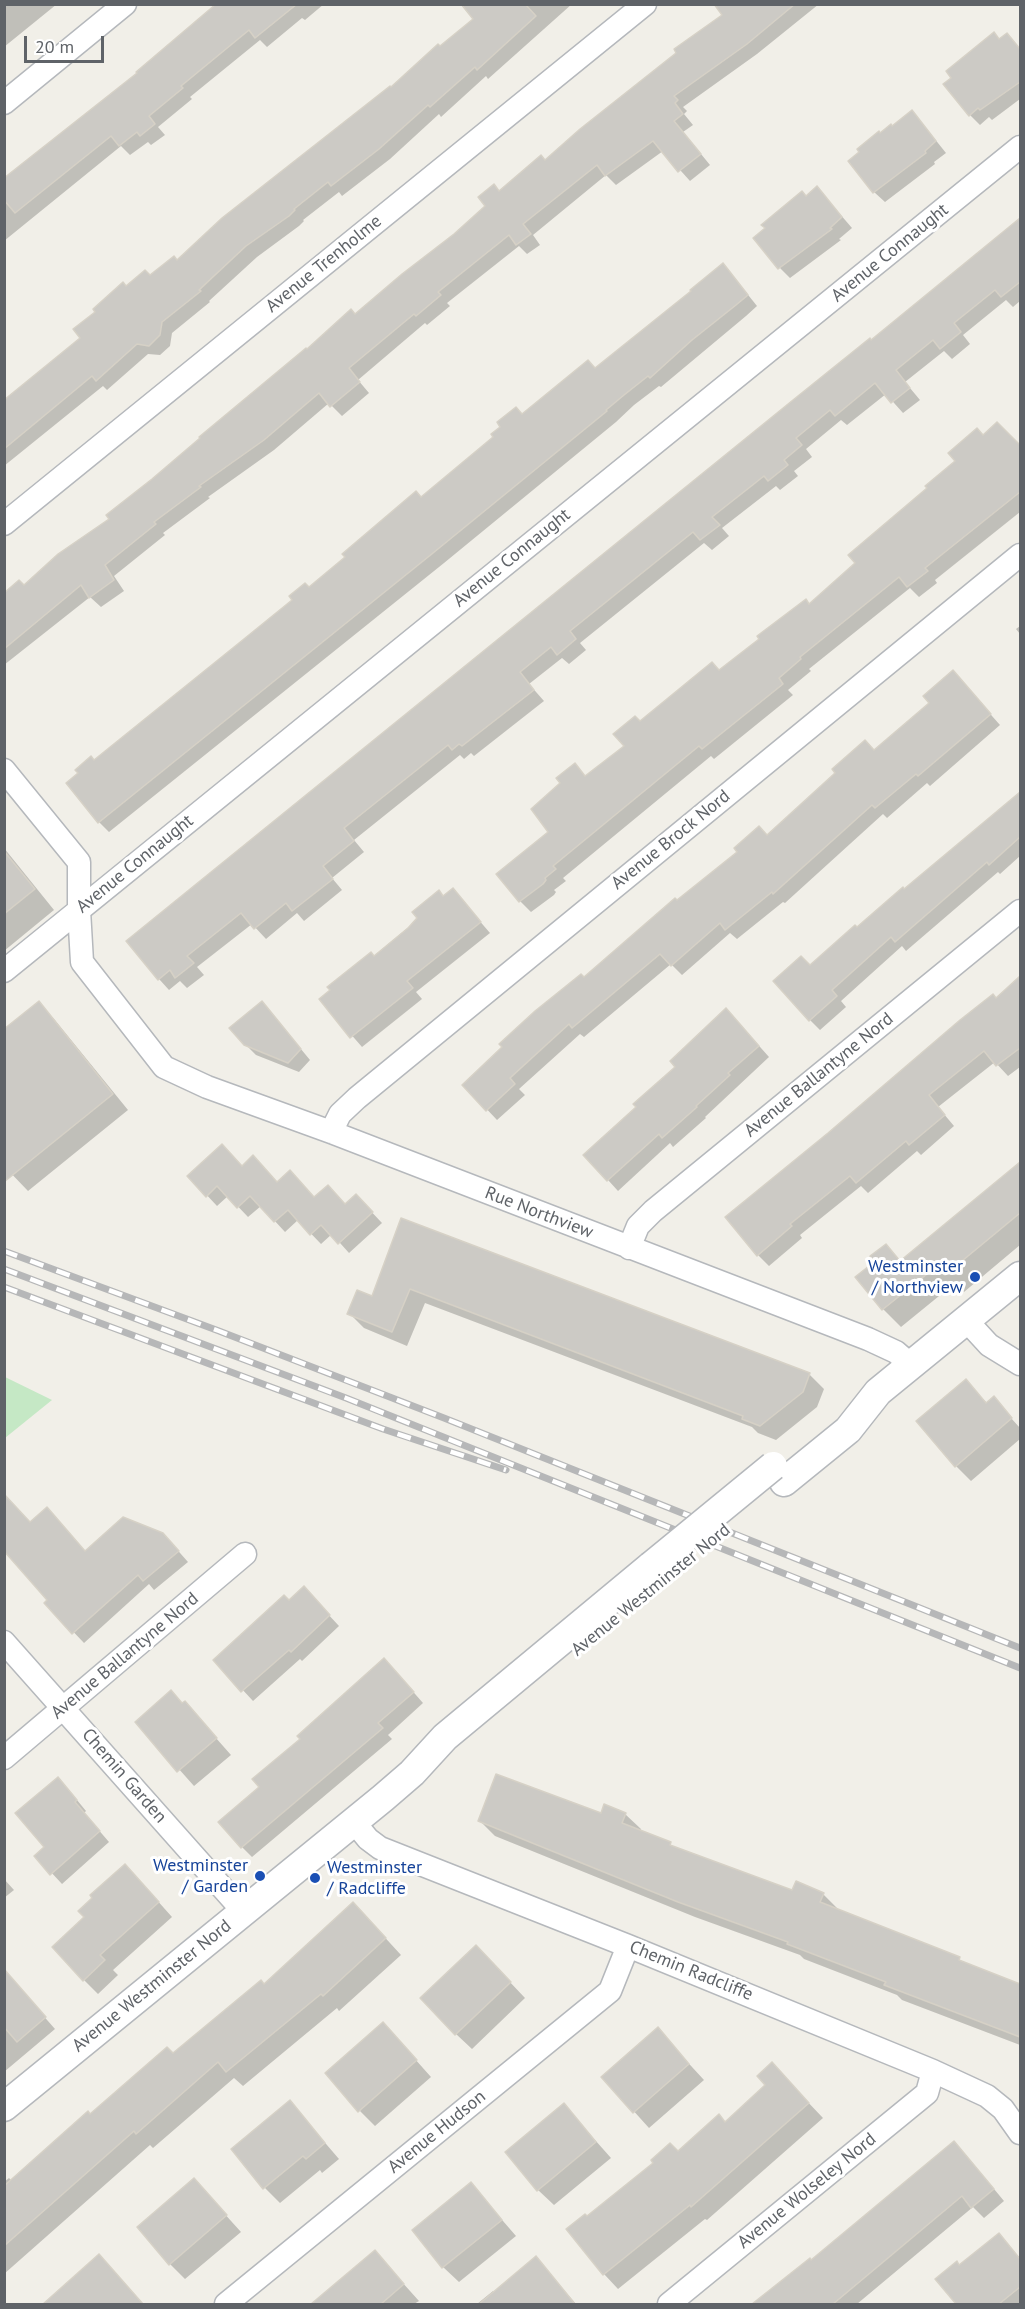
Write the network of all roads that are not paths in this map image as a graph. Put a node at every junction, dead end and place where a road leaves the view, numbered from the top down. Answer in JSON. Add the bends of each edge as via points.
{"nodes":[{"id":1,"x":125,"y":4,"type":"edge"},
{"id":2,"x":645,"y":4,"type":"edge"},
{"id":3,"x":4,"y":103,"type":"edge"},
{"id":4,"x":1020,"y":147,"type":"edge"},
{"id":5,"x":4,"y":524,"type":"edge"},
{"id":6,"x":1020,"y":555,"type":"edge"},
{"id":7,"x":4,"y":770,"type":"edge"},
{"id":8,"x":79,"y":910,"type":"junction"},
{"id":9,"x":1020,"y":911,"type":"edge"},
{"id":10,"x":4,"y":970,"type":"edge"},
{"id":11,"x":331,"y":1132,"type":"junction"},
{"id":12,"x":628,"y":1248,"type":"junction"},
{"id":13,"x":1020,"y":1276,"type":"edge"},
{"id":14,"x":966,"y":1320,"type":"junction"},
{"id":15,"x":1020,"y":1364,"type":"edge"},
{"id":16,"x":911,"y":1365,"type":"junction"},
{"id":17,"x":245,"y":1554,"type":"dead end"},
{"id":18,"x":4,"y":1641,"type":"edge"},
{"id":19,"x":64,"y":1708,"type":"junction"},
{"id":20,"x":4,"y":1758,"type":"edge"},
{"id":21,"x":354,"y":1822,"type":"junction"},
{"id":22,"x":243,"y":1911,"type":"junction"},
{"id":23,"x":628,"y":1946,"type":"junction"},
{"id":24,"x":933,"y":2071,"type":"junction"},
{"id":25,"x":4,"y":2107,"type":"edge"},
{"id":26,"x":1020,"y":2133,"type":"edge"},
{"id":27,"x":226,"y":2304,"type":"edge"},
{"id":28,"x":669,"y":2304,"type":"edge"}],
"edges":[{"from":1,"to":3,"type":"street"},
{"from":2,"to":5,"type":"street","name":"Avenue Trenholme"},
{"from":4,"to":8,"type":"street","name":"Avenue Connaught"},
{"from":6,"to":11,"type":"street","name":"Avenue Brock Nord","via":[[357,1098],[340,1114]]},
{"from":7,"to":8,"type":"street","via":[[79,862]]},
{"from":8,"to":10,"type":"street","name":"Avenue Connaught"},
{"from":8,"to":11,"type":"street","name":"Rue Northview","via":[[82,962],[164,1067],[207,1087]]},
{"from":9,"to":12,"type":"street","name":"Avenue Ballantyne Nord","via":[[653,1211],[638,1226]]},
{"from":11,"to":12,"type":"street","name":"Rue Northview"},
{"from":12,"to":16,"type":"street","name":"Rue Northview","via":[[868,1339],[896,1352]]},
{"from":13,"to":14,"type":"street","name":"Avenue Westminster Nord"},
{"from":14,"to":15,"type":"street","via":[[989,1345]]},
{"from":14,"to":16,"type":"street","name":"Avenue Westminster Nord"},
{"from":16,"to":21,"type":"street","name":"Avenue Westminster Nord","via":[[878,1392],[848,1430],[779,1474],[455,1750],[412,1773]]},
{"from":17,"to":19,"type":"street","name":"Avenue Ballantyne Nord"},
{"from":18,"to":19,"type":"street","name":"Chemin Garden"},
{"from":19,"to":20,"type":"street","name":"Avenue Ballantyne Nord"},
{"from":19,"to":22,"type":"street","name":"Chemin Garden"},
{"from":21,"to":22,"type":"street","name":"Avenue Westminster Nord"},
{"from":21,"to":23,"type":"street","name":"Chemin Radcliffe","via":[[380,1848]]},
{"from":22,"to":25,"type":"street","name":"Avenue Westminster Nord"},
{"from":23,"to":24,"type":"street","name":"Chemin Radcliffe"},
{"from":23,"to":27,"type":"street","name":"Avenue Hudson","via":[[610,1991]]},
{"from":24,"to":26,"type":"street","name":"Chemin Radcliffe","via":[[987,2096],[1003,2109]]},
{"from":24,"to":28,"type":"street","name":"Avenue Wolseley Nord","via":[[927,2093]]}]}
